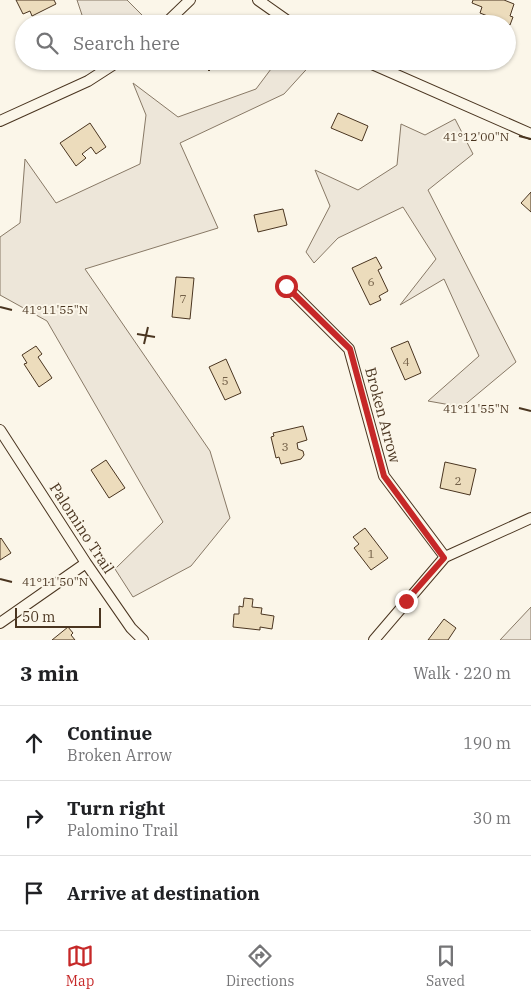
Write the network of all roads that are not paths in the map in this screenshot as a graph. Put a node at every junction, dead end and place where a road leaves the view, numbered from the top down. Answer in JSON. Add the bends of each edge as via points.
{"nodes":[{"id":1,"x":190,"y":0,"type":"edge"},
{"id":2,"x":258,"y":0,"type":"edge"},
{"id":3,"x":174,"y":15,"type":"edge"},
{"id":4,"x":279,"y":15,"type":"edge"},
{"id":5,"x":105,"y":70,"type":"edge"},
{"id":6,"x":385,"y":70,"type":"edge"},
{"id":7,"x":0,"y":121,"type":"edge"},
{"id":8,"x":531,"y":134,"type":"edge"},
{"id":9,"x":286,"y":286,"type":"dead end"},
{"id":10,"x":0,"y":430,"type":"edge"},
{"id":11,"x":531,"y":518,"type":"edge"},
{"id":12,"x":444,"y":558,"type":"junction"},
{"id":13,"x":86,"y":563,"type":"junction"},
{"id":14,"x":0,"y":622,"type":"edge"},
{"id":15,"x":143,"y":640,"type":"edge"},
{"id":16,"x":374,"y":640,"type":"edge"}],
"edges":[{"from":1,"to":3,"type":"street"},
{"from":2,"to":4,"type":"street"},
{"from":5,"to":7,"type":"street"},
{"from":6,"to":8,"type":"street"},
{"from":9,"to":12,"type":"street","name":"Broken Arrow","via":[[350,349],[384,476]]},
{"from":10,"to":13,"type":"street","name":"Palomino Trail"},
{"from":11,"to":12,"type":"street"},
{"from":12,"to":16,"type":"street"},
{"from":13,"to":14,"type":"street"},
{"from":13,"to":15,"type":"street","name":"Palomino Trail","via":[[131,628]]}]}
